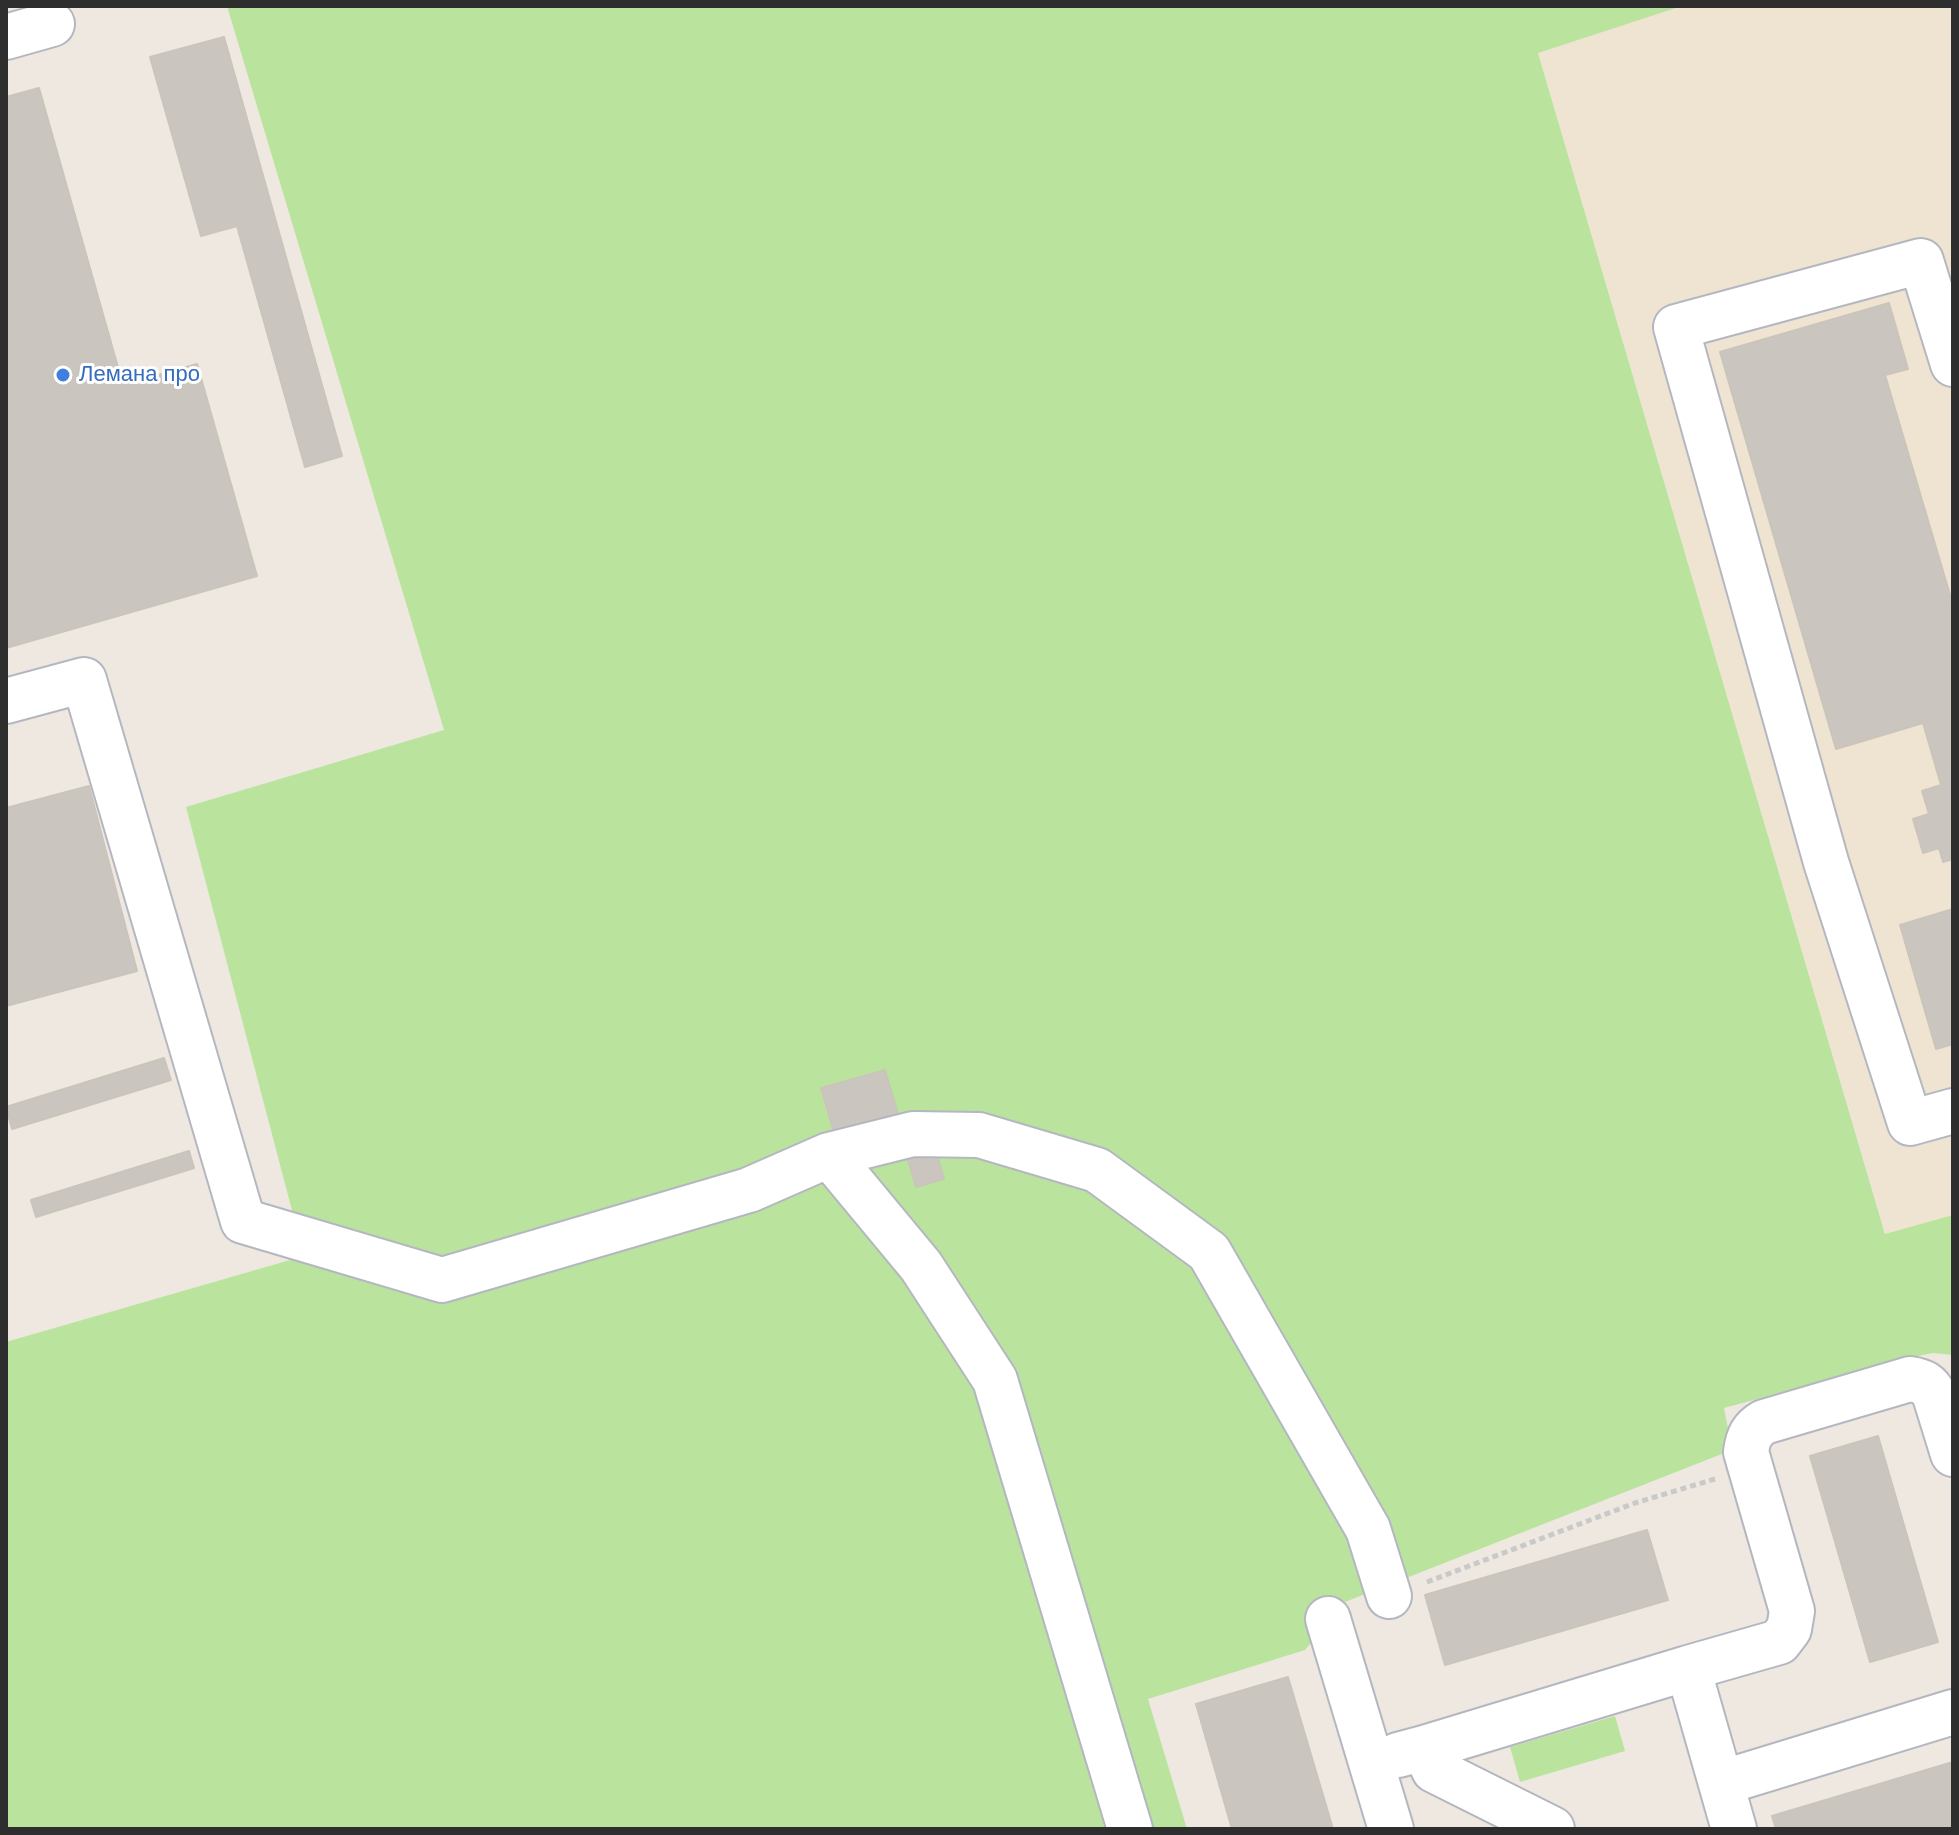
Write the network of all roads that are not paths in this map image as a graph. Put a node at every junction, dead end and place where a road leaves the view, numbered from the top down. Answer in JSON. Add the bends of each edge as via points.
{"nodes":[{"id":1,"x":52,"y":24,"type":"dead end"},
{"id":2,"x":6,"y":37,"type":"edge"},
{"id":3,"x":1953,"y":364,"type":"edge"},
{"id":4,"x":6,"y":701,"type":"edge"},
{"id":5,"x":1953,"y":1111,"type":"edge"},
{"id":6,"x":829,"y":1155,"type":"junction"},
{"id":7,"x":1953,"y":1454,"type":"edge"},
{"id":8,"x":1389,"y":1596,"type":"road end"},
{"id":9,"x":1328,"y":1619,"type":"dead end"},
{"id":10,"x":1688,"y":1668,"type":"junction"},
{"id":11,"x":1953,"y":1712,"type":"edge"},
{"id":12,"x":1424,"y":1748,"type":"junction"},
{"id":13,"x":1372,"y":1762,"type":"junction"},
{"id":14,"x":1721,"y":1783,"type":"junction"},
{"id":15,"x":1130,"y":1829,"type":"edge"},
{"id":16,"x":1391,"y":1829,"type":"edge"},
{"id":17,"x":1552,"y":1829,"type":"edge"},
{"id":18,"x":1734,"y":1829,"type":"edge"}],
"edges":[{"from":1,"to":2,"type":"street"},
{"from":3,"to":5,"type":"street","via":[[1921,261],[1676,327],[1826,862],[1910,1123]]},
{"from":4,"to":6,"type":"street","via":[[84,680],[243,1221],[442,1280],[749,1190]]},
{"from":6,"to":8,"type":"street","via":[[913,1134],[979,1135],[1097,1170],[1209,1252],[1368,1529]]},
{"from":6,"to":15,"type":"street","via":[[921,1266],[995,1380]]},
{"from":7,"to":10,"type":"street","via":[[1935,1396],[1927,1384],[1910,1379],[1755,1427],[1746,1452],[1792,1611],[1789,1629],[1779,1642]]},
{"from":9,"to":13,"type":"street"},
{"from":10,"to":12,"type":"street"},
{"from":10,"to":14,"type":"street"},
{"from":11,"to":14,"type":"street"},
{"from":12,"to":13,"type":"street"},
{"from":12,"to":17,"type":"street","via":[[1434,1770]]},
{"from":13,"to":16,"type":"street"},
{"from":14,"to":18,"type":"street"}]}
